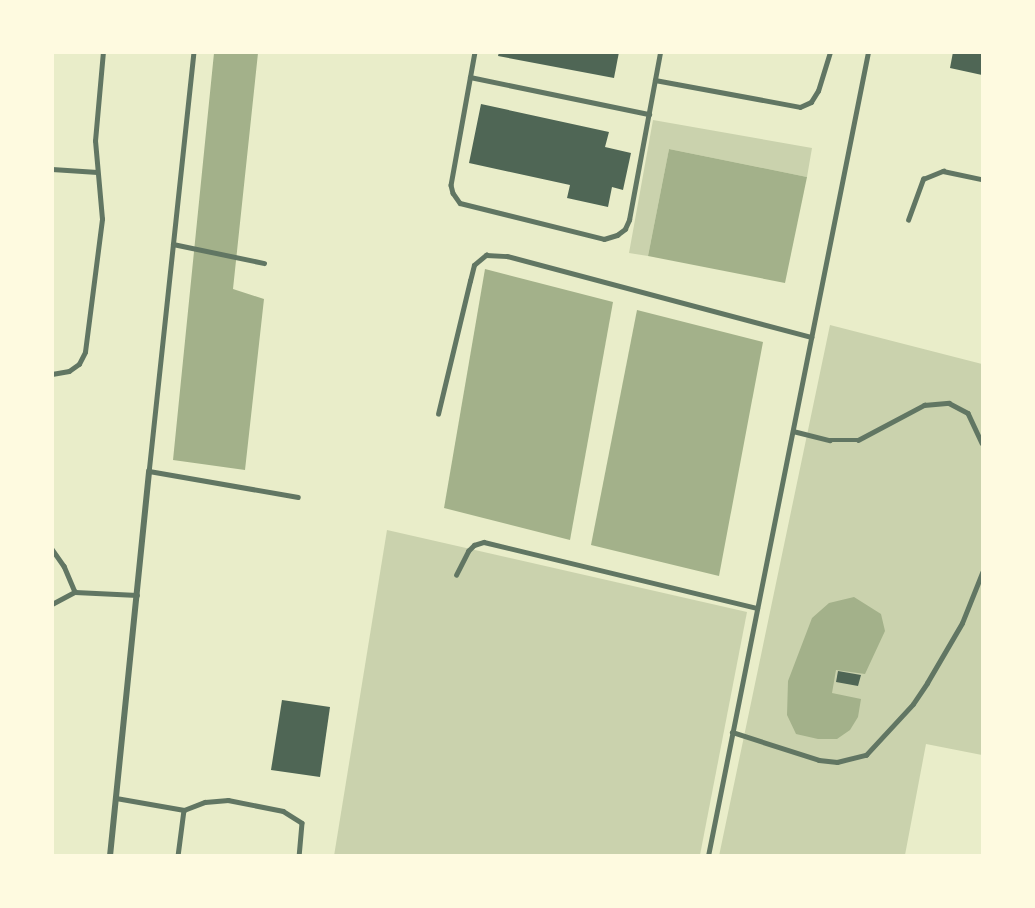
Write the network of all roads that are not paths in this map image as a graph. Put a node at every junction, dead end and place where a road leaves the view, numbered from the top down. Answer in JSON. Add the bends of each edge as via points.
{"nodes":[{"id":1,"x":103,"y":52,"type":"edge"},
{"id":2,"x":194,"y":52,"type":"edge"},
{"id":3,"x":475,"y":52,"type":"edge"},
{"id":4,"x":660,"y":52,"type":"edge"},
{"id":5,"x":830,"y":52,"type":"edge"},
{"id":6,"x":868,"y":52,"type":"edge"},
{"id":7,"x":470,"y":76,"type":"junction"},
{"id":8,"x":655,"y":80,"type":"junction"},
{"id":9,"x":649,"y":114,"type":"junction"},
{"id":10,"x":52,"y":168,"type":"edge"},
{"id":11,"x":97,"y":172,"type":"junction"},
{"id":12,"x":982,"y":179,"type":"edge"},
{"id":13,"x":908,"y":220,"type":"dead end"},
{"id":14,"x":173,"y":244,"type":"junction"},
{"id":15,"x":264,"y":263,"type":"dead end"},
{"id":16,"x":811,"y":337,"type":"junction"},
{"id":17,"x":52,"y":374,"type":"edge"},
{"id":18,"x":438,"y":414,"type":"dead end"},
{"id":19,"x":793,"y":431,"type":"junction"},
{"id":20,"x":982,"y":443,"type":"edge"},
{"id":21,"x":149,"y":471,"type":"junction"},
{"id":22,"x":298,"y":497,"type":"dead end"},
{"id":23,"x":52,"y":549,"type":"edge"},
{"id":24,"x":982,"y":573,"type":"edge"},
{"id":25,"x":456,"y":575,"type":"dead end"},
{"id":26,"x":75,"y":592,"type":"junction"},
{"id":27,"x":137,"y":595,"type":"junction"},
{"id":28,"x":52,"y":604,"type":"edge"},
{"id":29,"x":757,"y":608,"type":"junction"},
{"id":30,"x":732,"y":732,"type":"junction"},
{"id":31,"x":116,"y":798,"type":"junction"},
{"id":32,"x":184,"y":810,"type":"junction"},
{"id":33,"x":110,"y":855,"type":"edge"},
{"id":34,"x":178,"y":855,"type":"edge"},
{"id":35,"x":299,"y":855,"type":"edge"},
{"id":36,"x":708,"y":855,"type":"edge"}],
"edges":[{"from":1,"to":11,"type":"lane","via":[[94,141]]},
{"from":2,"to":14,"type":"lane"},
{"from":3,"to":7,"type":"lane"},
{"from":4,"to":8,"type":"lane"},
{"from":5,"to":8,"type":"lane","via":[[818,91],[811,102],[800,107]]},
{"from":6,"to":16,"type":"lane"},
{"from":7,"to":9,"type":"lane"},
{"from":7,"to":9,"type":"lane","via":[[451,185],[460,203],[604,239],[625,230]]},
{"from":8,"to":9,"type":"lane"},
{"from":10,"to":11,"type":"lane"},
{"from":11,"to":17,"type":"lane","via":[[102,219],[85,352],[79,364],[69,371]]},
{"from":12,"to":13,"type":"lane","via":[[943,171],[923,178]]},
{"from":14,"to":15,"type":"lane"},
{"from":14,"to":21,"type":"lane"},
{"from":16,"to":18,"type":"lane","via":[[507,256],[486,255],[474,265]]},
{"from":16,"to":19,"type":"lane"},
{"from":19,"to":20,"type":"lane","via":[[830,440],[858,440],[924,405],[949,403],[968,413]]},
{"from":19,"to":29,"type":"lane"},
{"from":21,"to":22,"type":"lane"},
{"from":21,"to":27,"type":"street"},
{"from":23,"to":26,"type":"lane"},
{"from":24,"to":30,"type":"lane","via":[[962,623],[927,683],[867,755],[837,762],[819,760]]},
{"from":25,"to":29,"type":"lane","via":[[468,551],[474,544],[484,542]]},
{"from":26,"to":27,"type":"lane"},
{"from":26,"to":28,"type":"lane"},
{"from":27,"to":31,"type":"street"},
{"from":29,"to":30,"type":"lane"},
{"from":30,"to":36,"type":"lane"},
{"from":31,"to":32,"type":"lane"},
{"from":31,"to":33,"type":"street"},
{"from":32,"to":34,"type":"lane"},
{"from":32,"to":35,"type":"lane","via":[[205,802],[228,800],[283,811],[302,823]]}]}
